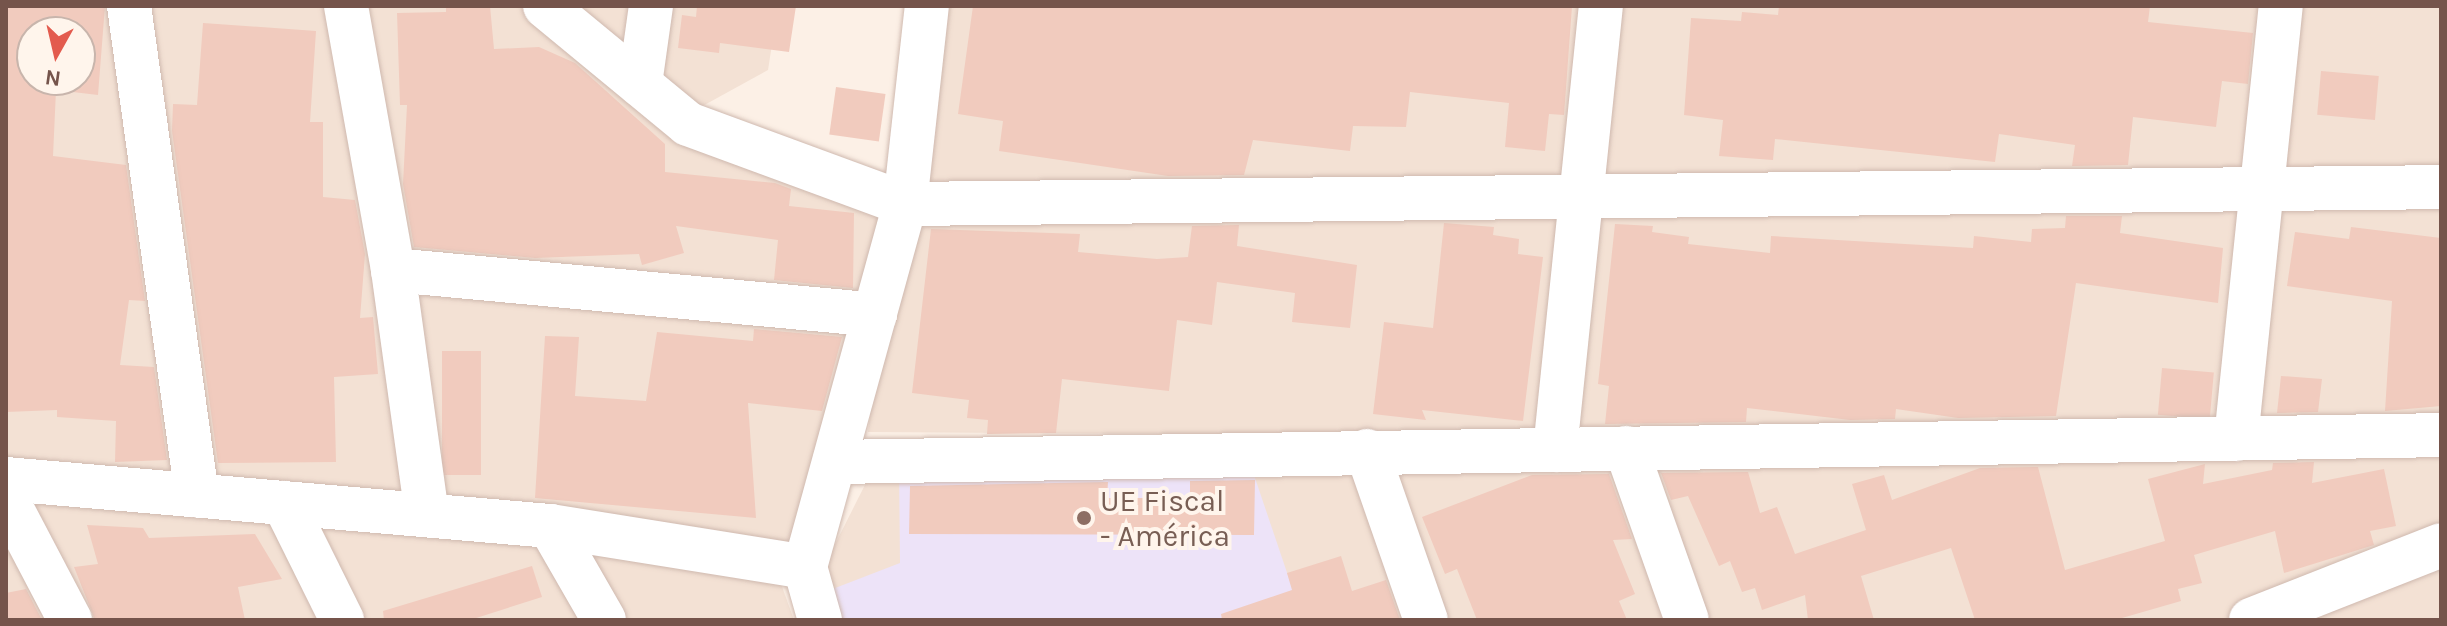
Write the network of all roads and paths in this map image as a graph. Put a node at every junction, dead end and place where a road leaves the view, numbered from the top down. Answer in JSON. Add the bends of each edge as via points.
{"nodes":[{"id":1,"x":129,"y":6,"type":"edge"},
{"id":2,"x":346,"y":6,"type":"edge"},
{"id":3,"x":545,"y":6,"type":"edge"},
{"id":4,"x":651,"y":6,"type":"edge"},
{"id":5,"x":927,"y":6,"type":"edge"},
{"id":6,"x":1601,"y":6,"type":"edge"},
{"id":7,"x":2281,"y":6,"type":"edge"},
{"id":8,"x":640,"y":84,"type":"junction"},
{"id":9,"x":2441,"y":187,"type":"edge"},
{"id":10,"x":2258,"y":188,"type":"junction"},
{"id":11,"x":1584,"y":196,"type":"junction"},
{"id":12,"x":905,"y":204,"type":"junction"},
{"id":13,"x":393,"y":270,"type":"junction"},
{"id":14,"x":875,"y":315,"type":"junction"},
{"id":15,"x":2441,"y":435,"type":"edge"},
{"id":16,"x":2236,"y":439,"type":"junction"},
{"id":17,"x":1626,"y":448,"type":"junction"},
{"id":18,"x":1555,"y":450,"type":"junction"},
{"id":19,"x":1367,"y":451,"type":"junction"},
{"id":20,"x":835,"y":462,"type":"junction"},
{"id":21,"x":6,"y":479,"type":"edge"},
{"id":22,"x":197,"y":495,"type":"junction"},
{"id":23,"x":6,"y":498,"type":"edge"},
{"id":24,"x":284,"y":503,"type":"junction"},
{"id":25,"x":427,"y":515,"type":"junction"},
{"id":26,"x":550,"y":526,"type":"junction"},
{"id":27,"x":2441,"y":545,"type":"edge"},
{"id":28,"x":805,"y":567,"type":"junction"},
{"id":29,"x":2299,"y":611,"type":"edge"},
{"id":30,"x":70,"y":620,"type":"edge"},
{"id":31,"x":342,"y":620,"type":"edge"},
{"id":32,"x":604,"y":620,"type":"edge"},
{"id":33,"x":820,"y":620,"type":"edge"},
{"id":34,"x":1426,"y":620,"type":"edge"},
{"id":35,"x":1687,"y":620,"type":"edge"},
{"id":36,"x":2251,"y":620,"type":"edge"}],
"edges":[{"from":1,"to":22,"type":"street"},
{"from":2,"to":13,"type":"street"},
{"from":3,"to":8,"type":"street"},
{"from":4,"to":8,"type":"street"},
{"from":5,"to":12,"type":"street"},
{"from":6,"to":11,"type":"street"},
{"from":7,"to":10,"type":"street"},
{"from":8,"to":12,"type":"street","via":[[688,124]]},
{"from":9,"to":10,"type":"street"},
{"from":10,"to":11,"type":"street"},
{"from":10,"to":16,"type":"street"},
{"from":11,"to":12,"type":"street"},
{"from":11,"to":18,"type":"street"},
{"from":12,"to":14,"type":"street"},
{"from":13,"to":14,"type":"street"},
{"from":13,"to":25,"type":"street"},
{"from":14,"to":20,"type":"street"},
{"from":15,"to":16,"type":"street"},
{"from":16,"to":17,"type":"street"},
{"from":17,"to":18,"type":"street"},
{"from":17,"to":35,"type":"street"},
{"from":18,"to":19,"type":"street"},
{"from":19,"to":20,"type":"street"},
{"from":19,"to":34,"type":"street"},
{"from":20,"to":28,"type":"street"},
{"from":21,"to":22,"type":"street"},
{"from":22,"to":24,"type":"street"},
{"from":23,"to":30,"type":"street"},
{"from":24,"to":25,"type":"street"},
{"from":24,"to":31,"type":"street"},
{"from":25,"to":26,"type":"street"},
{"from":26,"to":28,"type":"street"},
{"from":26,"to":32,"type":"street"},
{"from":27,"to":29,"type":"street"},
{"from":28,"to":33,"type":"street"},
{"from":29,"to":36,"type":"street"}]}
